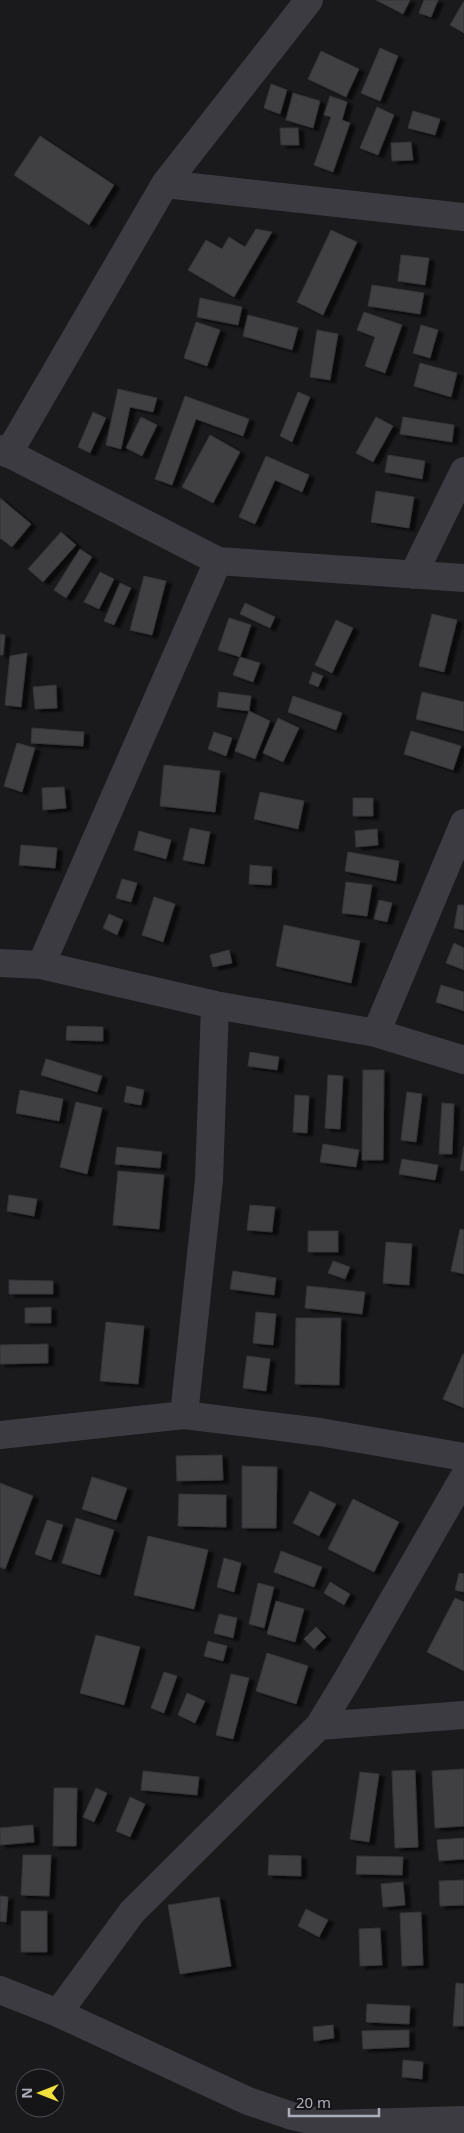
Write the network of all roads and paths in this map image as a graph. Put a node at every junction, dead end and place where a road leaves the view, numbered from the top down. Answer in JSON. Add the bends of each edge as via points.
{"nodes":[{"id":1,"x":309,"y":0,"type":"edge"},
{"id":2,"x":165,"y":184,"type":"junction"},
{"id":3,"x":464,"y":217,"type":"edge"},
{"id":4,"x":4,"y":452,"type":"edge"},
{"id":5,"x":464,"y":471,"type":"edge"},
{"id":6,"x":218,"y":562,"type":"junction"},
{"id":7,"x":413,"y":575,"type":"junction"},
{"id":8,"x":464,"y":578,"type":"edge"},
{"id":9,"x":464,"y":823,"type":"edge"},
{"id":10,"x":0,"y":963,"type":"edge"},
{"id":11,"x":41,"y":965,"type":"junction"},
{"id":12,"x":215,"y":1005,"type":"junction"},
{"id":13,"x":376,"y":1033,"type":"junction"},
{"id":14,"x":464,"y":1060,"type":"edge"},
{"id":15,"x":184,"y":1415,"type":"junction"},
{"id":16,"x":0,"y":1435,"type":"edge"},
{"id":17,"x":464,"y":1457,"type":"edge"},
{"id":18,"x":464,"y":1477,"type":"edge"},
{"id":19,"x":464,"y":1715,"type":"edge"},
{"id":20,"x":319,"y":1726,"type":"junction"},
{"id":21,"x":0,"y":1990,"type":"edge"},
{"id":22,"x":58,"y":2013,"type":"junction"},
{"id":23,"x":464,"y":2120,"type":"edge"}],
"edges":[{"from":1,"to":2,"type":"street"},
{"from":2,"to":3,"type":"street"},
{"from":2,"to":4,"type":"street"},
{"from":4,"to":6,"type":"street"},
{"from":5,"to":7,"type":"street"},
{"from":6,"to":7,"type":"street"},
{"from":6,"to":11,"type":"street"},
{"from":7,"to":8,"type":"street"},
{"from":9,"to":13,"type":"street"},
{"from":10,"to":11,"type":"street"},
{"from":11,"to":12,"type":"street"},
{"from":12,"to":13,"type":"street"},
{"from":12,"to":15,"type":"street","via":[[209,1180]]},
{"from":13,"to":14,"type":"street"},
{"from":15,"to":16,"type":"street"},
{"from":15,"to":17,"type":"street","via":[[320,1432]]},
{"from":18,"to":20,"type":"street"},
{"from":19,"to":20,"type":"street"},
{"from":20,"to":22,"type":"street","via":[[132,1912]]},
{"from":21,"to":22,"type":"street"},
{"from":22,"to":23,"type":"street","via":[[248,2100],[292,2116],[330,2124]]}]}
